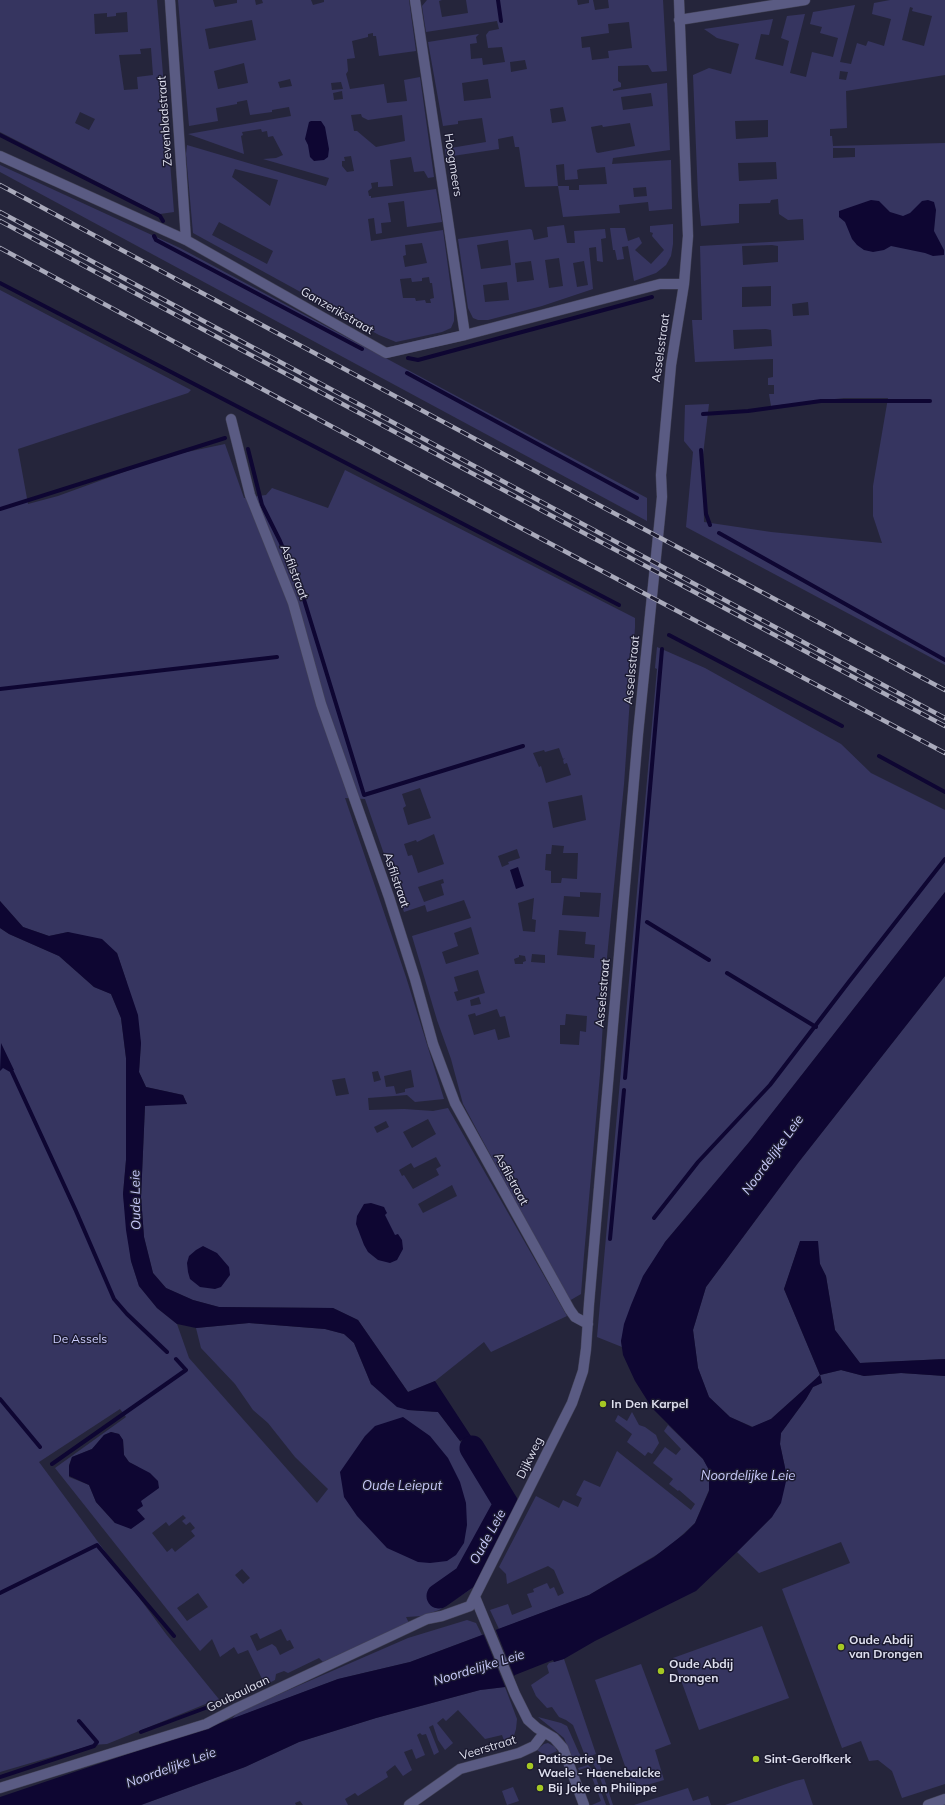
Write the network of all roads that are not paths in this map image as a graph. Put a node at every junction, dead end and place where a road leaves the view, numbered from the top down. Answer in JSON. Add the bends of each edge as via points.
{"nodes":[{"id":1,"x":170,"y":0,"type":"edge"},
{"id":2,"x":415,"y":0,"type":"edge"},
{"id":3,"x":679,"y":0,"type":"edge"},
{"id":4,"x":805,"y":0,"type":"edge"},
{"id":5,"x":679,"y":20,"type":"junction"},
{"id":6,"x":0,"y":156,"type":"edge"},
{"id":7,"x":186,"y":240,"type":"junction"},
{"id":8,"x":684,"y":284,"type":"junction"},
{"id":9,"x":465,"y":334,"type":"junction"},
{"id":10,"x":231,"y":419,"type":"dead end"},
{"id":11,"x":588,"y":1324,"type":"junction"},
{"id":12,"x":475,"y":1597,"type":"junction"},
{"id":13,"x":544,"y":1733,"type":"junction"},
{"id":14,"x":0,"y":1788,"type":"edge"},
{"id":15,"x":945,"y":1799,"type":"edge"},
{"id":16,"x":409,"y":1805,"type":"edge"},
{"id":17,"x":584,"y":1805,"type":"edge"},
{"id":18,"x":928,"y":1805,"type":"edge"}],
"edges":[{"from":1,"to":7,"type":"street","name":"Zevenbladstraat"},
{"from":2,"to":9,"type":"street","name":"Hoogmeers"},
{"from":3,"to":5,"type":"street","name":"Asselsstraat"},
{"from":4,"to":5,"type":"street"},
{"from":5,"to":8,"type":"street","name":"Asselsstraat","via":[[688,236]]},
{"from":6,"to":7,"type":"street","name":"Ganzerikstraat"},
{"from":7,"to":9,"type":"street","name":"Ganzerikstraat","via":[[386,353]]},
{"from":8,"to":9,"type":"street","name":"Ganzerikstraat","via":[[660,284]]},
{"from":8,"to":11,"type":"street","name":"Asselsstraat","via":[[671,365],[661,475],[662,497],[637,740]]},
{"from":10,"to":11,"type":"street","name":"Asfilstraat","via":[[250,495],[293,602],[321,704],[389,896],[433,1044],[452,1096],[508,1202],[570,1310],[575,1317]]},
{"from":11,"to":12,"type":"street","name":"Dijkweg","via":[[583,1371],[572,1403]]},
{"from":12,"to":13,"type":"street","via":[[528,1720]]},
{"from":12,"to":14,"type":"street","name":"Goubaulaan","via":[[470,1606],[427,1619],[206,1724]]},
{"from":13,"to":16,"type":"street","name":"Veerstraat","via":[[534,1746],[519,1753],[460,1769]]},
{"from":13,"to":17,"type":"street","via":[[554,1738],[562,1748]]},
{"from":15,"to":18,"type":"street"}]}
